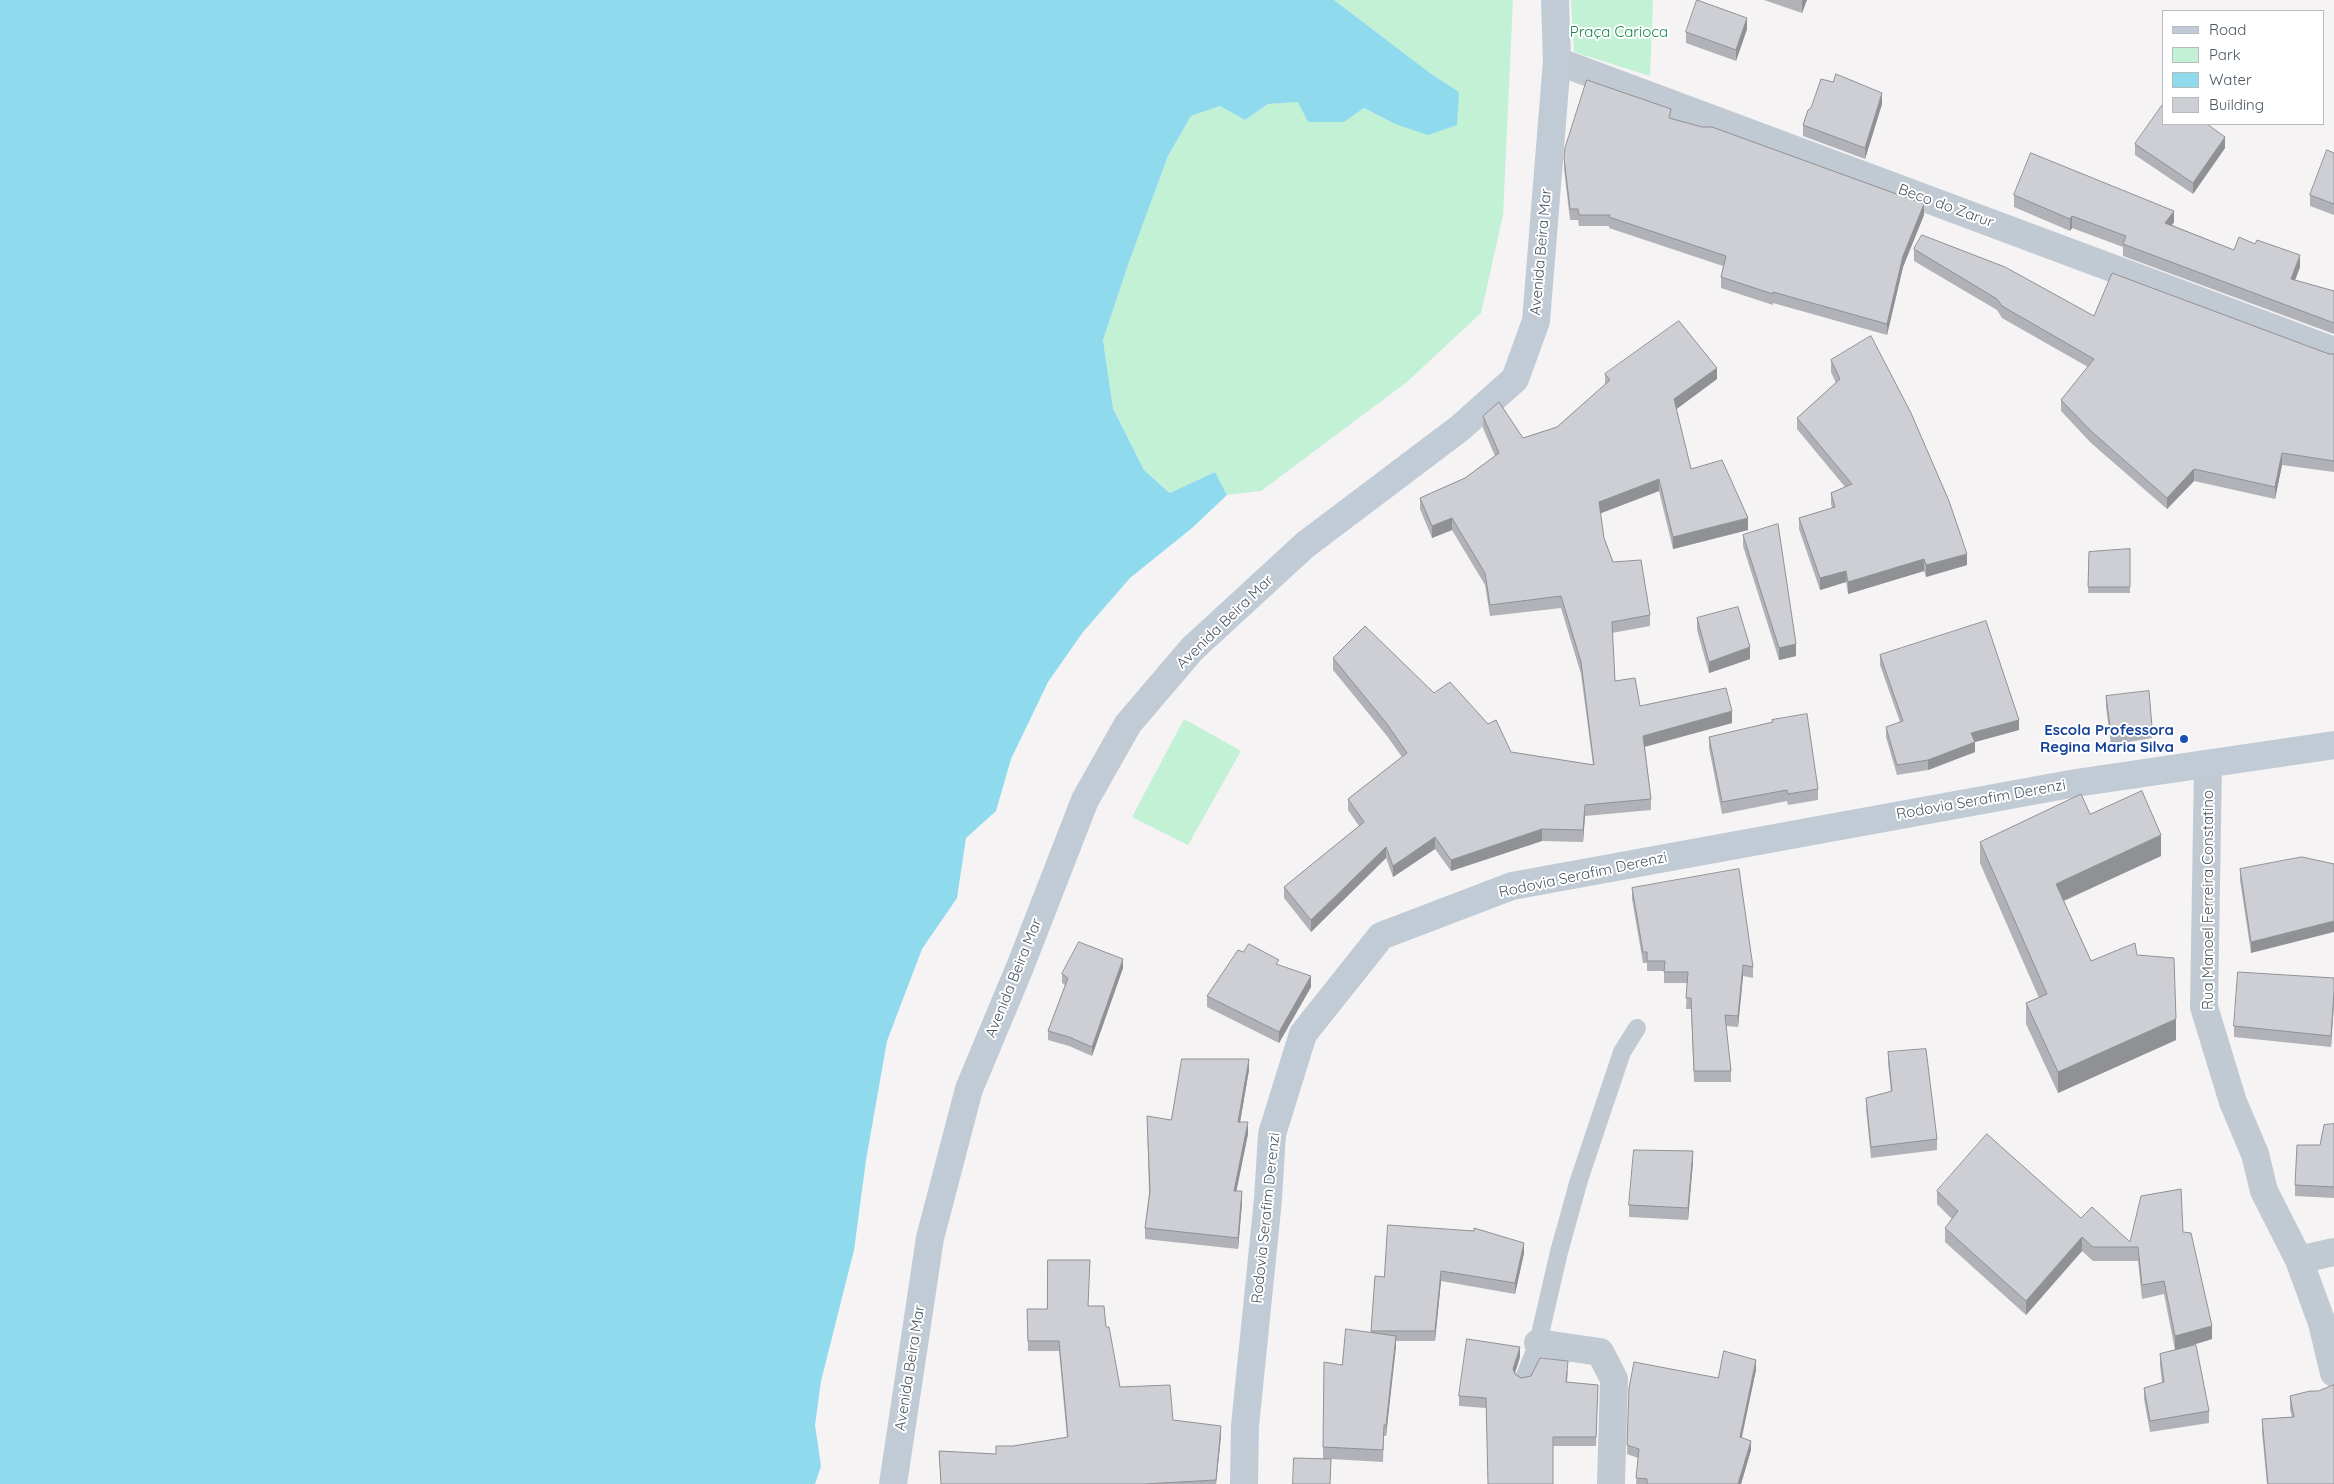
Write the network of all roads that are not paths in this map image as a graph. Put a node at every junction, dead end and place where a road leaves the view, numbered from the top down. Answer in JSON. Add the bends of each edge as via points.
{"nodes":[{"id":1,"x":1555,"y":0,"type":"edge"},
{"id":2,"x":1557,"y":61,"type":"junction"},
{"id":3,"x":2334,"y":351,"type":"edge"},
{"id":4,"x":2334,"y":745,"type":"edge"},
{"id":5,"x":2208,"y":764,"type":"junction"},
{"id":6,"x":1637,"y":1028,"type":"dead end"},
{"id":7,"x":2334,"y":1252,"type":"edge"},
{"id":8,"x":2299,"y":1260,"type":"junction"},
{"id":9,"x":1538,"y":1343,"type":"junction"},
{"id":10,"x":2334,"y":1373,"type":"edge"},
{"id":11,"x":1524,"y":1378,"type":"edge"},
{"id":12,"x":893,"y":1484,"type":"edge"},
{"id":13,"x":1244,"y":1484,"type":"edge"},
{"id":14,"x":1611,"y":1484,"type":"edge"}],
"edges":[{"from":1,"to":2,"type":"street","name":"Avenida Beira Mar"},
{"from":2,"to":3,"type":"street","name":"Beco do Zarur"},
{"from":2,"to":12,"type":"street","name":"Avenida Beira Mar","via":[[1536,321],[1515,380],[1460,428],[1305,545],[1192,649],[1128,724],[1085,800],[969,1089],[930,1238]]},
{"from":4,"to":5,"type":"street","name":"Rodovia Serafim Derenzi"},
{"from":5,"to":8,"type":"street","name":"Rua Manoel Ferreira Constatino","via":[[2204,1007],[2233,1102],[2255,1154],[2264,1191]]},
{"from":5,"to":13,"type":"street","name":"Rodovia Serafim Derenzi","via":[[2076,783],[1512,886],[1381,936],[1303,1034],[1272,1134],[1245,1426]]},
{"from":6,"to":9,"type":"lane","via":[[1622,1052],[1579,1180],[1558,1252]]},
{"from":7,"to":8,"type":"street"},
{"from":8,"to":10,"type":"street","name":"Rua Manoel Ferreira Constatino","via":[[2322,1323]]},
{"from":9,"to":11,"type":"lane"},
{"from":9,"to":14,"type":"street","via":[[1600,1352],[1614,1380]]}]}
